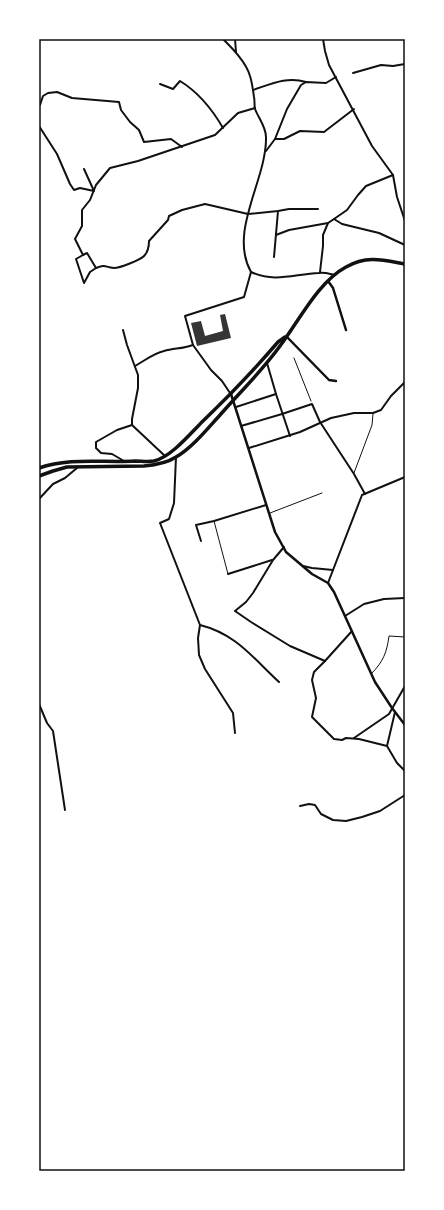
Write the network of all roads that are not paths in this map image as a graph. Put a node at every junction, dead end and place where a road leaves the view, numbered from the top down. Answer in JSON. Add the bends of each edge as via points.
{"nodes":[{"id":1,"x":223,"y":39,"type":"edge"},
{"id":2,"x":235,"y":39,"type":"edge"},
{"id":3,"x":323,"y":39,"type":"edge"},
{"id":4,"x":236,"y":52,"type":"junction"},
{"id":5,"x":405,"y":64,"type":"edge"},
{"id":6,"x":353,"y":73,"type":"dead end"},
{"id":7,"x":336,"y":77,"type":"junction"},
{"id":8,"x":306,"y":82,"type":"junction"},
{"id":9,"x":160,"y":84,"type":"dead end"},
{"id":10,"x":253,"y":90,"type":"junction"},
{"id":11,"x":40,"y":104,"type":"dead end"},
{"id":12,"x":255,"y":108,"type":"junction"},
{"id":13,"x":354,"y":109,"type":"junction"},
{"id":14,"x":39,"y":126,"type":"edge"},
{"id":15,"x":223,"y":128,"type":"junction"},
{"id":16,"x":274,"y":139,"type":"junction"},
{"id":17,"x":182,"y":147,"type":"junction"},
{"id":18,"x":265,"y":152,"type":"junction"},
{"id":19,"x":84,"y":169,"type":"dead end"},
{"id":20,"x":392,"y":175,"type":"junction"},
{"id":21,"x":94,"y":191,"type":"junction"},
{"id":22,"x":318,"y":209,"type":"dead end"},
{"id":23,"x":278,"y":211,"type":"junction"},
{"id":24,"x":248,"y":214,"type":"junction"},
{"id":25,"x":334,"y":219,"type":"junction"},
{"id":26,"x":405,"y":221,"type":"edge"},
{"id":27,"x":328,"y":223,"type":"junction"},
{"id":28,"x":276,"y":235,"type":"junction"},
{"id":29,"x":405,"y":245,"type":"edge"},
{"id":30,"x":83,"y":254,"type":"junction"},
{"id":31,"x":274,"y":257,"type":"dead end"},
{"id":32,"x":405,"y":264,"type":"edge"},
{"id":33,"x":96,"y":268,"type":"junction"},
{"id":34,"x":251,"y":272,"type":"junction"},
{"id":35,"x":320,"y":272,"type":"junction"},
{"id":36,"x":336,"y":275,"type":"junction"},
{"id":37,"x":328,"y":281,"type":"junction"},
{"id":38,"x":124,"y":330,"type":"dead end"},
{"id":39,"x":346,"y":330,"type":"dead end"},
{"id":40,"x":286,"y":337,"type":"junction"},
{"id":41,"x":193,"y":345,"type":"junction"},
{"id":42,"x":267,"y":363,"type":"junction"},
{"id":43,"x":135,"y":366,"type":"junction"},
{"id":44,"x":336,"y":381,"type":"dead end"},
{"id":45,"x":405,"y":382,"type":"edge"},
{"id":46,"x":231,"y":394,"type":"junction"},
{"id":47,"x":276,"y":394,"type":"junction"},
{"id":48,"x":234,"y":400,"type":"junction"},
{"id":49,"x":236,"y":407,"type":"junction"},
{"id":50,"x":373,"y":413,"type":"junction"},
{"id":51,"x":282,"y":414,"type":"junction"},
{"id":52,"x":320,"y":422,"type":"junction"},
{"id":53,"x":132,"y":425,"type":"junction"},
{"id":54,"x":241,"y":426,"type":"junction"},
{"id":55,"x":290,"y":436,"type":"junction"},
{"id":56,"x":180,"y":444,"type":"junction"},
{"id":57,"x":249,"y":448,"type":"junction"},
{"id":58,"x":186,"y":450,"type":"junction"},
{"id":59,"x":165,"y":456,"type":"junction"},
{"id":60,"x":176,"y":457,"type":"junction"},
{"id":61,"x":129,"y":462,"type":"junction"},
{"id":62,"x":78,"y":467,"type":"junction"},
{"id":63,"x":133,"y":467,"type":"junction"},
{"id":64,"x":39,"y":468,"type":"edge"},
{"id":65,"x":354,"y":474,"type":"junction"},
{"id":66,"x":39,"y":476,"type":"edge"},
{"id":67,"x":405,"y":477,"type":"edge"},
{"id":68,"x":322,"y":493,"type":"dead end"},
{"id":69,"x":365,"y":494,"type":"junction"},
{"id":70,"x":39,"y":499,"type":"edge"},
{"id":71,"x":266,"y":505,"type":"junction"},
{"id":72,"x":269,"y":513,"type":"junction"},
{"id":73,"x":214,"y":521,"type":"junction"},
{"id":74,"x":201,"y":540,"type":"dead end"},
{"id":75,"x":284,"y":547,"type":"junction"},
{"id":76,"x":273,"y":560,"type":"junction"},
{"id":77,"x":300,"y":565,"type":"junction"},
{"id":78,"x":333,"y":570,"type":"junction"},
{"id":79,"x":228,"y":574,"type":"joint"},
{"id":80,"x":328,"y":583,"type":"junction"},
{"id":81,"x":405,"y":598,"type":"edge"},
{"id":82,"x":345,"y":616,"type":"junction"},
{"id":83,"x":200,"y":625,"type":"junction"},
{"id":84,"x":352,"y":631,"type":"junction"},
{"id":85,"x":405,"y":637,"type":"edge"},
{"id":86,"x":325,"y":661,"type":"junction"},
{"id":87,"x":371,"y":673,"type":"junction"},
{"id":88,"x":278,"y":682,"type":"dead end"},
{"id":89,"x":405,"y":686,"type":"edge"},
{"id":90,"x":39,"y":704,"type":"edge"},
{"id":91,"x":392,"y":708,"type":"junction"},
{"id":92,"x":395,"y":712,"type":"junction"},
{"id":93,"x":405,"y":725,"type":"edge"},
{"id":94,"x":235,"y":733,"type":"dead end"},
{"id":95,"x":353,"y":739,"type":"junction"},
{"id":96,"x":387,"y":746,"type":"junction"},
{"id":97,"x":405,"y":771,"type":"edge"},
{"id":98,"x":405,"y":795,"type":"edge"},
{"id":99,"x":300,"y":806,"type":"dead end"},
{"id":100,"x":65,"y":810,"type":"dead end"}],
"edges":[{"from":1,"to":4,"type":"street"},
{"from":2,"to":4,"type":"street"},
{"from":3,"to":7,"type":"street","via":[[329,65]]},
{"from":4,"to":10,"type":"street","via":[[250,74]]},
{"from":5,"to":6,"type":"street","via":[[381,66]]},
{"from":7,"to":8,"type":"street","via":[[326,83]]},
{"from":7,"to":13,"type":"street"},
{"from":8,"to":10,"type":"street","via":[[288,79]]},
{"from":8,"to":16,"type":"street","via":[[301,85],[286,109]]},
{"from":9,"to":15,"type":"street","via":[[173,89],[180,81],[190,87],[213,112]]},
{"from":10,"to":12,"type":"street"},
{"from":11,"to":17,"type":"street","via":[[48,93],[57,92],[72,98],[119,102],[121,110],[139,130],[144,142],[171,139]]},
{"from":12,"to":15,"type":"street","via":[[238,113]]},
{"from":12,"to":18,"type":"street","via":[[266,135]]},
{"from":13,"to":16,"type":"street","via":[[324,132],[300,131],[284,139]]},
{"from":13,"to":20,"type":"street","via":[[372,146]]},
{"from":14,"to":21,"type":"street","via":[[57,154],[74,190],[80,188]]},
{"from":15,"to":17,"type":"street","via":[[215,135]]},
{"from":16,"to":18,"type":"street"},
{"from":17,"to":21,"type":"street","via":[[110,168],[101,177]]},
{"from":18,"to":24,"type":"street"},
{"from":19,"to":21,"type":"street"},
{"from":20,"to":25,"type":"street","via":[[366,186],[347,210]]},
{"from":20,"to":26,"type":"street"},
{"from":21,"to":30,"type":"street","via":[[82,210],[82,226],[75,239]]},
{"from":22,"to":23,"type":"street","via":[[289,208]]},
{"from":23,"to":24,"type":"street"},
{"from":23,"to":28,"type":"street"},
{"from":24,"to":33,"type":"street","via":[[205,204],[182,210],[169,216],[157,230],[148,241],[144,256],[115,268],[104,265]]},
{"from":24,"to":34,"type":"street","via":[[244,250]]},
{"from":25,"to":27,"type":"street"},
{"from":25,"to":29,"type":"street"},
{"from":27,"to":28,"type":"street"},
{"from":27,"to":35,"type":"street","via":[[322,235]]},
{"from":28,"to":31,"type":"street"},
{"from":30,"to":33,"type":"street","via":[[87,253]]},
{"from":30,"to":33,"type":"street","via":[[76,259],[84,283],[90,272]]},
{"from":32,"to":36,"type":"main road","via":[[378,259],[362,261],[346,267]]},
{"from":34,"to":35,"type":"street","via":[[272,278]]},
{"from":34,"to":41,"type":"street","via":[[244,297],[185,316]]},
{"from":35,"to":36,"type":"street"},
{"from":36,"to":37,"type":"main road"},
{"from":37,"to":39,"type":"street","via":[[333,288]]},
{"from":37,"to":40,"type":"main road"},
{"from":38,"to":43,"type":"street"},
{"from":40,"to":42,"type":"main road"},
{"from":40,"to":44,"type":"street","via":[[330,380]]},
{"from":40,"to":46,"type":"main road","via":[[278,342]]},
{"from":41,"to":43,"type":"street","via":[[164,351]]},
{"from":41,"to":46,"type":"street"},
{"from":42,"to":47,"type":"street"},
{"from":42,"to":48,"type":"main road"},
{"from":43,"to":53,"type":"street","via":[[138,388]]},
{"from":45,"to":50,"type":"street","via":[[381,410]]},
{"from":46,"to":48,"type":"street"},
{"from":46,"to":56,"type":"main road"},
{"from":47,"to":49,"type":"street"},
{"from":47,"to":51,"type":"street"},
{"from":48,"to":49,"type":"street"},
{"from":48,"to":58,"type":"main road"},
{"from":49,"to":54,"type":"street"},
{"from":50,"to":52,"type":"street","via":[[354,413]]},
{"from":50,"to":65,"type":"lane","via":[[372,425]]},
{"from":51,"to":52,"type":"street","via":[[312,404]]},
{"from":51,"to":54,"type":"street"},
{"from":51,"to":55,"type":"street"},
{"from":52,"to":55,"type":"street"},
{"from":52,"to":65,"type":"street"},
{"from":53,"to":59,"type":"street"},
{"from":53,"to":61,"type":"street","via":[[96,442],[96,448],[101,453],[112,454]]},
{"from":54,"to":57,"type":"street"},
{"from":55,"to":57,"type":"street"},
{"from":56,"to":58,"type":"main road"},
{"from":56,"to":59,"type":"main road"},
{"from":57,"to":71,"type":"street"},
{"from":58,"to":60,"type":"main road"},
{"from":59,"to":61,"type":"main road","via":[[154,460]]},
{"from":60,"to":63,"type":"main road","via":[[155,465]]},
{"from":60,"to":83,"type":"street","via":[[174,503],[169,519],[160,523]]},
{"from":61,"to":63,"type":"main road"},
{"from":61,"to":64,"type":"main road","via":[[72,461]]},
{"from":62,"to":63,"type":"main road"},
{"from":62,"to":66,"type":"main road","via":[[67,467]]},
{"from":62,"to":70,"type":"street","via":[[53,484]]},
{"from":65,"to":69,"type":"street"},
{"from":67,"to":69,"type":"street"},
{"from":68,"to":72,"type":"lane"},
{"from":69,"to":78,"type":"street","via":[[362,495]]},
{"from":71,"to":72,"type":"street"},
{"from":71,"to":73,"type":"street"},
{"from":72,"to":75,"type":"street","via":[[275,532]]},
{"from":73,"to":74,"type":"street","via":[[196,524]]},
{"from":73,"to":79,"type":"lane"},
{"from":75,"to":76,"type":"street"},
{"from":75,"to":77,"type":"street"},
{"from":76,"to":79,"type":"street"},
{"from":76,"to":86,"type":"street","via":[[254,593],[235,611],[290,646]]},
{"from":77,"to":78,"type":"street"},
{"from":77,"to":80,"type":"street"},
{"from":78,"to":80,"type":"street"},
{"from":80,"to":82,"type":"street"},
{"from":81,"to":82,"type":"street","via":[[384,599],[364,604]]},
{"from":82,"to":84,"type":"street"},
{"from":83,"to":88,"type":"street","via":[[234,640]]},
{"from":83,"to":94,"type":"street","via":[[199,655],[233,713]]},
{"from":84,"to":86,"type":"street"},
{"from":84,"to":87,"type":"street"},
{"from":85,"to":87,"type":"lane","via":[[389,636],[385,656]]},
{"from":86,"to":95,"type":"street","via":[[314,672],[312,680],[316,698],[312,717],[334,739]]},
{"from":87,"to":91,"type":"street"},
{"from":89,"to":91,"type":"street"},
{"from":90,"to":100,"type":"street","via":[[53,731]]},
{"from":91,"to":92,"type":"street"},
{"from":91,"to":95,"type":"street","via":[[388,714]]},
{"from":92,"to":93,"type":"street"},
{"from":92,"to":96,"type":"street"},
{"from":95,"to":96,"type":"street"},
{"from":96,"to":97,"type":"street"},
{"from":98,"to":99,"type":"street","via":[[380,811],[346,821],[333,820],[309,804]]}]}
